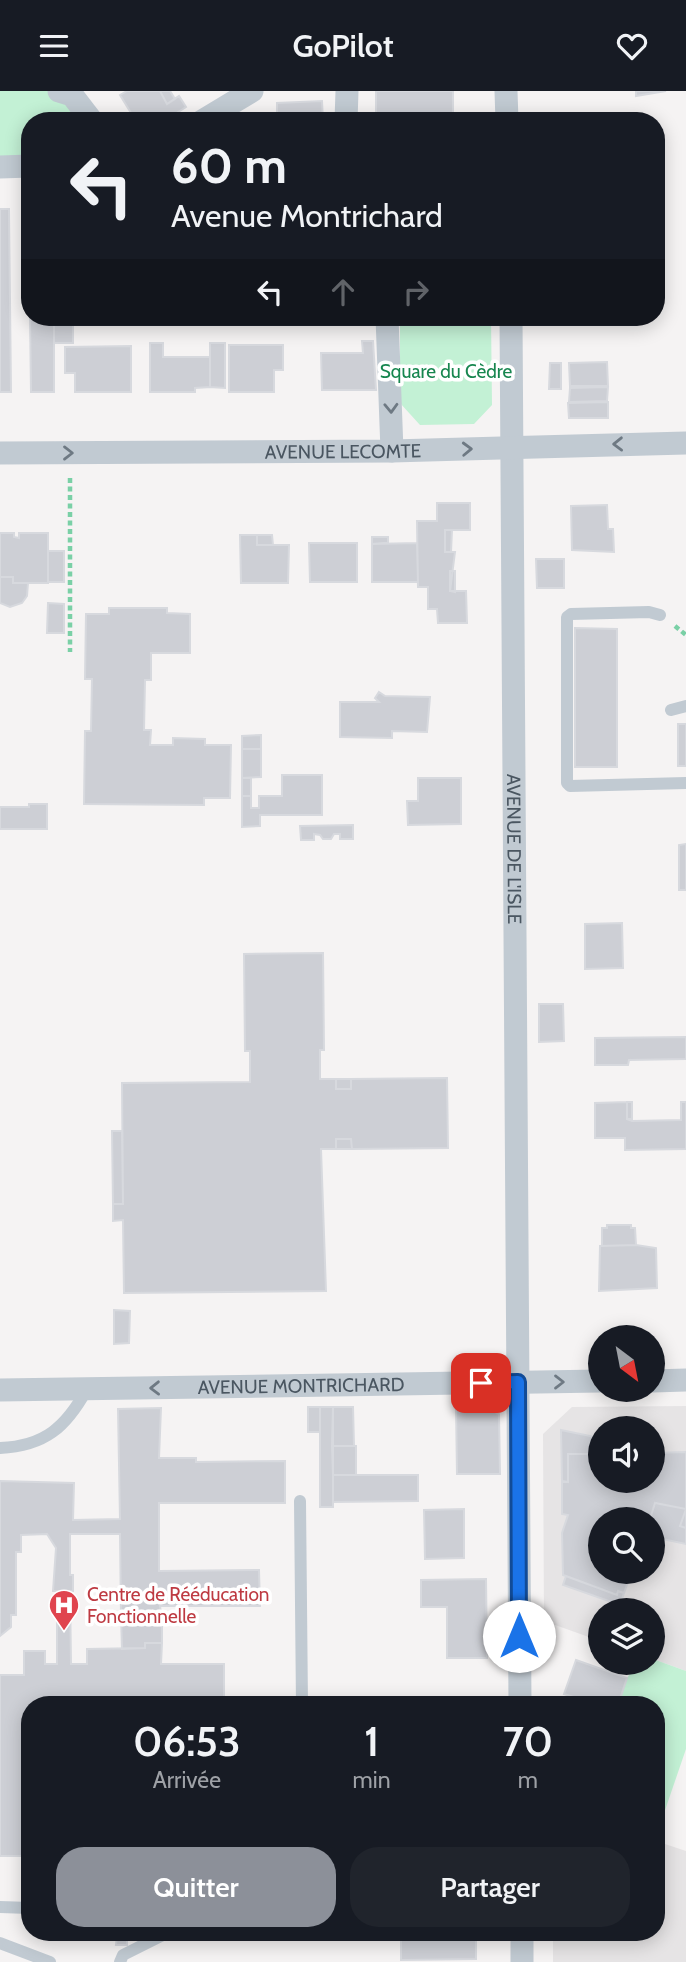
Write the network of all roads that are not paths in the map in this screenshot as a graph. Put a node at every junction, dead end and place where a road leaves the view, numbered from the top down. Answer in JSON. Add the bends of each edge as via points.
{"nodes":[{"id":1,"x":59,"y":91,"type":"edge"},
{"id":2,"x":252,"y":91,"type":"edge"},
{"id":3,"x":346,"y":91,"type":"edge"},
{"id":4,"x":506,"y":91,"type":"edge"},
{"id":5,"x":85,"y":112,"type":"edge"},
{"id":6,"x":217,"y":112,"type":"edge"},
{"id":7,"x":346,"y":112,"type":"edge"},
{"id":8,"x":507,"y":112,"type":"edge"},
{"id":9,"x":21,"y":166,"type":"edge"},
{"id":10,"x":0,"y":167,"type":"edge"},
{"id":11,"x":387,"y":326,"type":"edge"},
{"id":12,"x":512,"y":326,"type":"edge"},
{"id":13,"x":686,"y":443,"type":"edge"},
{"id":14,"x":513,"y":447,"type":"junction"},
{"id":15,"x":392,"y":451,"type":"junction"},
{"id":16,"x":0,"y":453,"type":"edge"},
{"id":17,"x":660,"y":615,"type":"dead end"},
{"id":18,"x":686,"y":706,"type":"edge"},
{"id":19,"x":671,"y":710,"type":"dead end"},
{"id":20,"x":686,"y":783,"type":"edge"},
{"id":21,"x":686,"y":1380,"type":"edge"},
{"id":22,"x":588,"y":1381,"type":"edge"},
{"id":23,"x":665,"y":1381,"type":"edge"},
{"id":24,"x":518,"y":1382,"type":"junction"},
{"id":25,"x":0,"y":1389,"type":"edge"},
{"id":26,"x":87,"y":1389,"type":"junction"},
{"id":27,"x":0,"y":1448,"type":"edge"},
{"id":28,"x":300,"y":1501,"type":"dead end"},
{"id":29,"x":302,"y":1696,"type":"edge"},
{"id":30,"x":520,"y":1696,"type":"edge"},
{"id":31,"x":0,"y":1907,"type":"edge"},
{"id":32,"x":21,"y":1907,"type":"edge"},
{"id":33,"x":151,"y":1941,"type":"edge"},
{"id":34,"x":522,"y":1941,"type":"edge"},
{"id":35,"x":0,"y":1943,"type":"edge"},
{"id":36,"x":50,"y":1962,"type":"edge"},
{"id":37,"x":120,"y":1962,"type":"edge"},
{"id":38,"x":522,"y":1962,"type":"edge"}],
"edges":[{"from":1,"to":5,"type":"street","via":[[72,95]]},
{"from":2,"to":6,"type":"street"},
{"from":3,"to":7,"type":"street"},
{"from":4,"to":8,"type":"street"},
{"from":9,"to":10,"type":"street"},
{"from":11,"to":15,"type":"street","one_way":true},
{"from":12,"to":14,"type":"street","name":"AVENUE DE L'ISLE"},
{"from":13,"to":14,"type":"street","name":"AVENUE LECOMTE","one_way":true},
{"from":15,"to":14,"type":"street","name":"AVENUE LECOMTE","one_way":true},
{"from":14,"to":24,"type":"street","name":"AVENUE DE L'ISLE"},
{"from":16,"to":15,"type":"street","name":"AVENUE LECOMTE","one_way":true},
{"from":17,"to":20,"type":"lane","via":[[567,617],[567,783]]},
{"from":18,"to":19,"type":"lane"},
{"from":21,"to":23,"type":"street"},
{"from":24,"to":22,"type":"street","name":"AVENUE MONTRICHARD","one_way":true},
{"from":24,"to":26,"type":"street","name":"AVENUE MONTRICHARD","one_way":true},
{"from":24,"to":30,"type":"street","name":"AVENUE DE L'ISLE"},
{"from":25,"to":26,"type":"street","name":"AVENUE MONTRICHARD"},
{"from":26,"to":27,"type":"lane","via":[[58,1430],[21,1447]]},
{"from":28,"to":29,"type":"lane"},
{"from":31,"to":32,"type":"lane"},
{"from":33,"to":37,"type":"lane","via":[[123,1955]]},
{"from":34,"to":38,"type":"street"},
{"from":35,"to":36,"type":"lane"}]}
